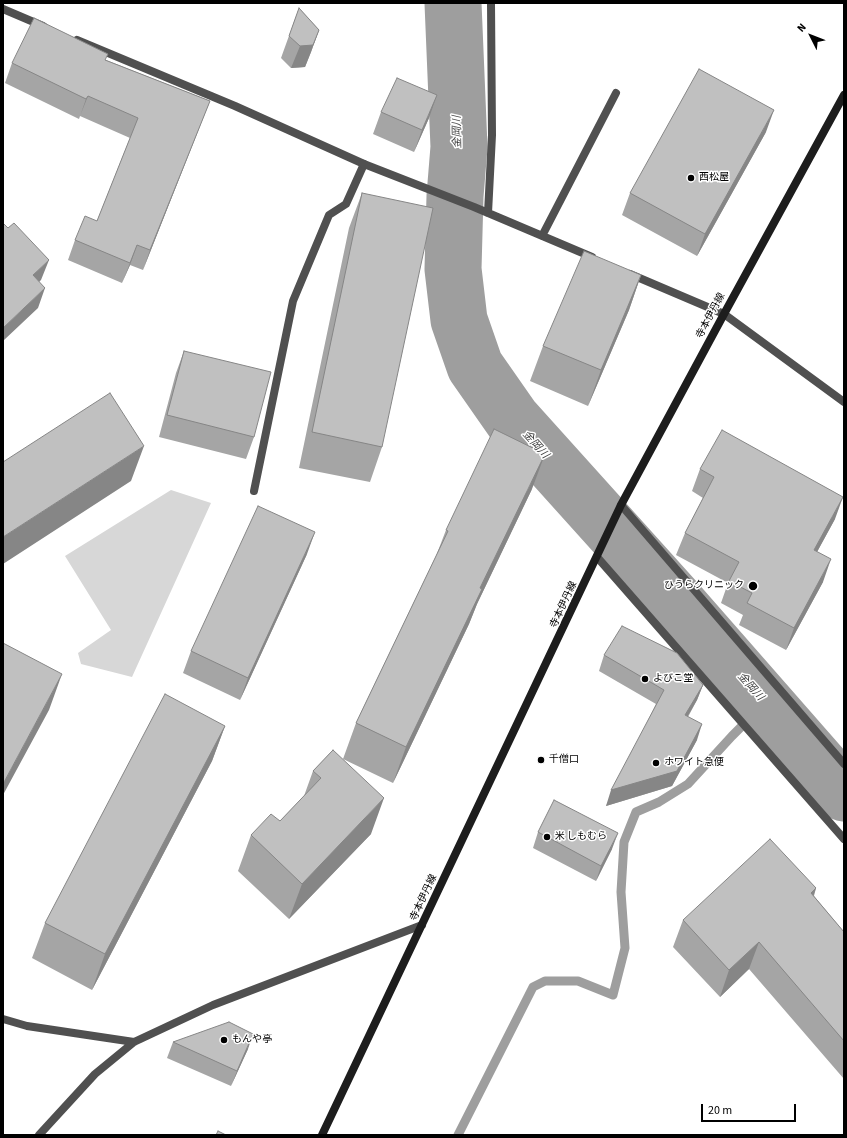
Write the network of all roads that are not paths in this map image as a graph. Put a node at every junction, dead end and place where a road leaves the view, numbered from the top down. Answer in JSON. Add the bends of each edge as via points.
{"nodes":[{"id":1,"x":491,"y":3,"type":"edge"},
{"id":2,"x":3,"y":9,"type":"edge"},
{"id":3,"x":54,"y":30,"type":"edge"},
{"id":4,"x":68,"y":36,"type":"edge"},
{"id":5,"x":616,"y":93,"type":"dead end"},
{"id":6,"x":844,"y":95,"type":"edge"},
{"id":7,"x":364,"y":164,"type":"junction"},
{"id":8,"x":488,"y":213,"type":"junction"},
{"id":9,"x":542,"y":236,"type":"junction"},
{"id":10,"x":600,"y":261,"type":"edge"},
{"id":11,"x":622,"y":270,"type":"edge"},
{"id":12,"x":724,"y":314,"type":"junction"},
{"id":13,"x":844,"y":402,"type":"edge"},
{"id":14,"x":254,"y":491,"type":"dead end"},
{"id":15,"x":621,"y":505,"type":"junction"},
{"id":16,"x":597,"y":557,"type":"junction"},
{"id":17,"x":844,"y":764,"type":"edge"},
{"id":18,"x":844,"y":839,"type":"edge"},
{"id":19,"x":422,"y":925,"type":"junction"},
{"id":20,"x":3,"y":1019,"type":"edge"},
{"id":21,"x":134,"y":1042,"type":"junction"},
{"id":22,"x":39,"y":1135,"type":"edge"},
{"id":23,"x":322,"y":1135,"type":"edge"}],
"edges":[{"from":1,"to":8,"type":"street","via":[[492,135]]},
{"from":2,"to":3,"type":"street"},
{"from":4,"to":7,"type":"street","via":[[235,106]]},
{"from":5,"to":9,"type":"street"},
{"from":6,"to":12,"type":"main road","name":"寺本伊丹線"},
{"from":7,"to":8,"type":"street"},
{"from":7,"to":14,"type":"street","via":[[346,204],[329,215],[293,301]]},
{"from":8,"to":9,"type":"street"},
{"from":9,"to":10,"type":"street"},
{"from":11,"to":12,"type":"street"},
{"from":12,"to":13,"type":"street"},
{"from":12,"to":15,"type":"main road","name":"寺本伊丹線"},
{"from":15,"to":16,"type":"main road","name":"寺本伊丹線"},
{"from":15,"to":17,"type":"street"},
{"from":16,"to":18,"type":"street"},
{"from":16,"to":19,"type":"main road","name":"寺本伊丹線"},
{"from":19,"to":21,"type":"street","via":[[212,1005]]},
{"from":19,"to":23,"type":"main road","name":"寺本伊丹線"},
{"from":20,"to":21,"type":"street","via":[[28,1026]]},
{"from":21,"to":22,"type":"street","via":[[95,1074]]}]}
